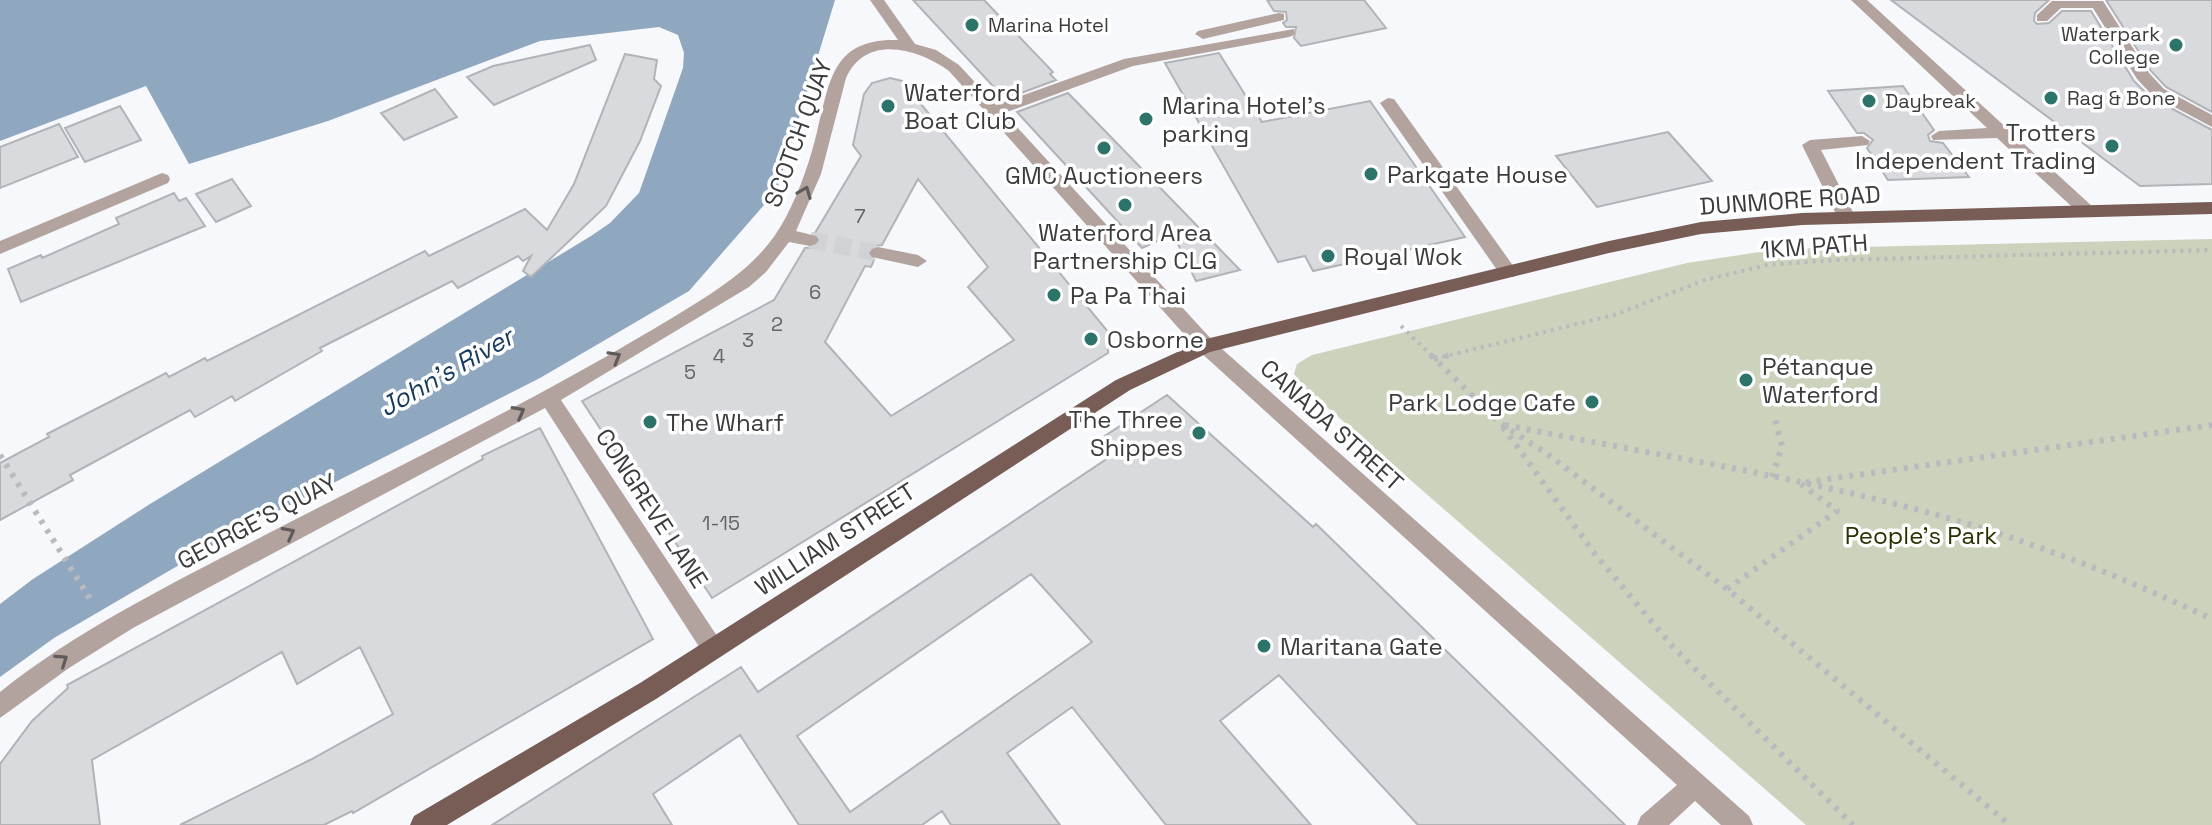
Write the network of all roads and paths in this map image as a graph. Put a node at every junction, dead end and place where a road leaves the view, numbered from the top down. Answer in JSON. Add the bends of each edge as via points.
{"nodes":[{"id":1,"x":877,"y":0,"type":"edge"},
{"id":2,"x":1858,"y":0,"type":"edge"},
{"id":3,"x":1279,"y":17,"type":"dead end"},
{"id":4,"x":2042,"y":18,"type":"dead end"},
{"id":5,"x":1289,"y":32,"type":"dead end"},
{"id":6,"x":910,"y":47,"type":"junction"},
{"id":7,"x":1158,"y":49,"type":"junction"},
{"id":8,"x":1388,"y":103,"type":"dead end"},
{"id":9,"x":994,"y":111,"type":"junction"},
{"id":10,"x":2212,"y":122,"type":"edge"},
{"id":11,"x":2001,"y":132,"type":"junction"},
{"id":12,"x":1939,"y":136,"type":"dead end"},
{"id":13,"x":1862,"y":141,"type":"dead end"},
{"id":14,"x":162,"y":179,"type":"dead end"},
{"id":15,"x":2212,"y":208,"type":"edge"},
{"id":16,"x":2087,"y":211,"type":"junction"},
{"id":17,"x":1847,"y":218,"type":"junction"},
{"id":18,"x":786,"y":235,"type":"junction"},
{"id":19,"x":810,"y":240,"type":"tunnel mouth"},
{"id":20,"x":0,"y":248,"type":"edge"},
{"id":21,"x":2212,"y":250,"type":"edge"},
{"id":22,"x":878,"y":253,"type":"tunnel mouth"},
{"id":23,"x":918,"y":261,"type":"dead end"},
{"id":24,"x":1508,"y":272,"type":"junction"},
{"id":25,"x":1385,"y":302,"type":"junction"},
{"id":26,"x":1286,"y":325,"type":"joint"},
{"id":27,"x":1206,"y":346,"type":"junction"},
{"id":28,"x":1433,"y":359,"type":"junction"},
{"id":29,"x":548,"y":396,"type":"junction"},
{"id":30,"x":1774,"y":415,"type":"dead end"},
{"id":31,"x":1501,"y":424,"type":"junction"},
{"id":32,"x":2212,"y":425,"type":"edge"},
{"id":33,"x":0,"y":455,"type":"edge"},
{"id":34,"x":1772,"y":477,"type":"junction"},
{"id":35,"x":1800,"y":483,"type":"junction"},
{"id":36,"x":1727,"y":589,"type":"junction"},
{"id":37,"x":99,"y":613,"type":"dead end"},
{"id":38,"x":2212,"y":619,"type":"edge"},
{"id":39,"x":713,"y":649,"type":"junction"},
{"id":40,"x":0,"y":707,"type":"edge"},
{"id":41,"x":1695,"y":785,"type":"junction"},
{"id":42,"x":423,"y":825,"type":"edge"},
{"id":43,"x":1650,"y":825,"type":"edge"},
{"id":44,"x":1740,"y":825,"type":"edge"},
{"id":45,"x":1853,"y":825,"type":"edge"},
{"id":46,"x":2010,"y":825,"type":"edge"}],
"edges":[{"from":1,"to":6,"type":"street"},
{"from":2,"to":11,"type":"street"},
{"from":3,"to":7,"type":"street"},
{"from":4,"to":10,"type":"street","via":[[2057,4],[2098,4],[2158,92]]},
{"from":5,"to":7,"type":"street"},
{"from":6,"to":9,"type":"street","name":"CANADA STREET","via":[[946,61]]},
{"from":18,"to":6,"type":"street","name":"SCOTCH QUAY","one_way":true,"via":[[817,160],[847,63],[868,49]]},
{"from":7,"to":9,"type":"street"},
{"from":8,"to":24,"type":"street"},
{"from":9,"to":27,"type":"street","name":"CANADA STREET"},
{"from":11,"to":12,"type":"street"},
{"from":11,"to":16,"type":"street"},
{"from":13,"to":17,"type":"street","via":[[1810,145]]},
{"from":14,"to":20,"type":"street"},
{"from":15,"to":16,"type":"main road","name":"DUNMORE ROAD"},
{"from":16,"to":17,"type":"main road","name":"DUNMORE ROAD"},
{"from":17,"to":24,"type":"main road","name":"DUNMORE ROAD","via":[[1701,228]]},
{"from":18,"to":19,"type":"street"},
{"from":29,"to":18,"type":"street","name":"SCOTCH QUAY","one_way":true,"via":[[743,282]]},
{"from":21,"to":28,"type":"path","name":"1KM PATH","via":[[1767,265],[1714,277],[1614,315]]},
{"from":22,"to":23,"type":"street"},
{"from":24,"to":25,"type":"main road","name":"DUNMORE ROAD"},
{"from":25,"to":26,"type":"main road","name":"DUNMORE ROAD"},
{"from":25,"to":28,"type":"path","via":[[1404,331]]},
{"from":26,"to":27,"type":"main road","name":"WILLIAM STREET"},
{"from":27,"to":39,"type":"main road","name":"WILLIAM STREET","via":[[1123,385]]},
{"from":27,"to":41,"type":"street","name":"CANADA STREET"},
{"from":28,"to":31,"type":"path"},
{"from":29,"to":39,"type":"street","name":"CONGREVE LANE"},
{"from":40,"to":29,"type":"street","name":"GEORGE'S QUAY","one_way":true,"via":[[109,630]]},
{"from":30,"to":34,"type":"path","via":[[1783,443]]},
{"from":31,"to":34,"type":"path"},
{"from":31,"to":36,"type":"path"},
{"from":31,"to":45,"type":"path","via":[[1595,554],[1662,635]]},
{"from":32,"to":35,"type":"path"},
{"from":33,"to":37,"type":"path"},
{"from":34,"to":35,"type":"path"},
{"from":35,"to":36,"type":"path","via":[[1837,511]]},
{"from":35,"to":38,"type":"path","via":[[2039,547]]},
{"from":36,"to":46,"type":"path"},
{"from":39,"to":42,"type":"main road","name":"WILLIAM STREET"},
{"from":41,"to":43,"type":"street"},
{"from":41,"to":44,"type":"street","name":"CANADA STREET"}]}
